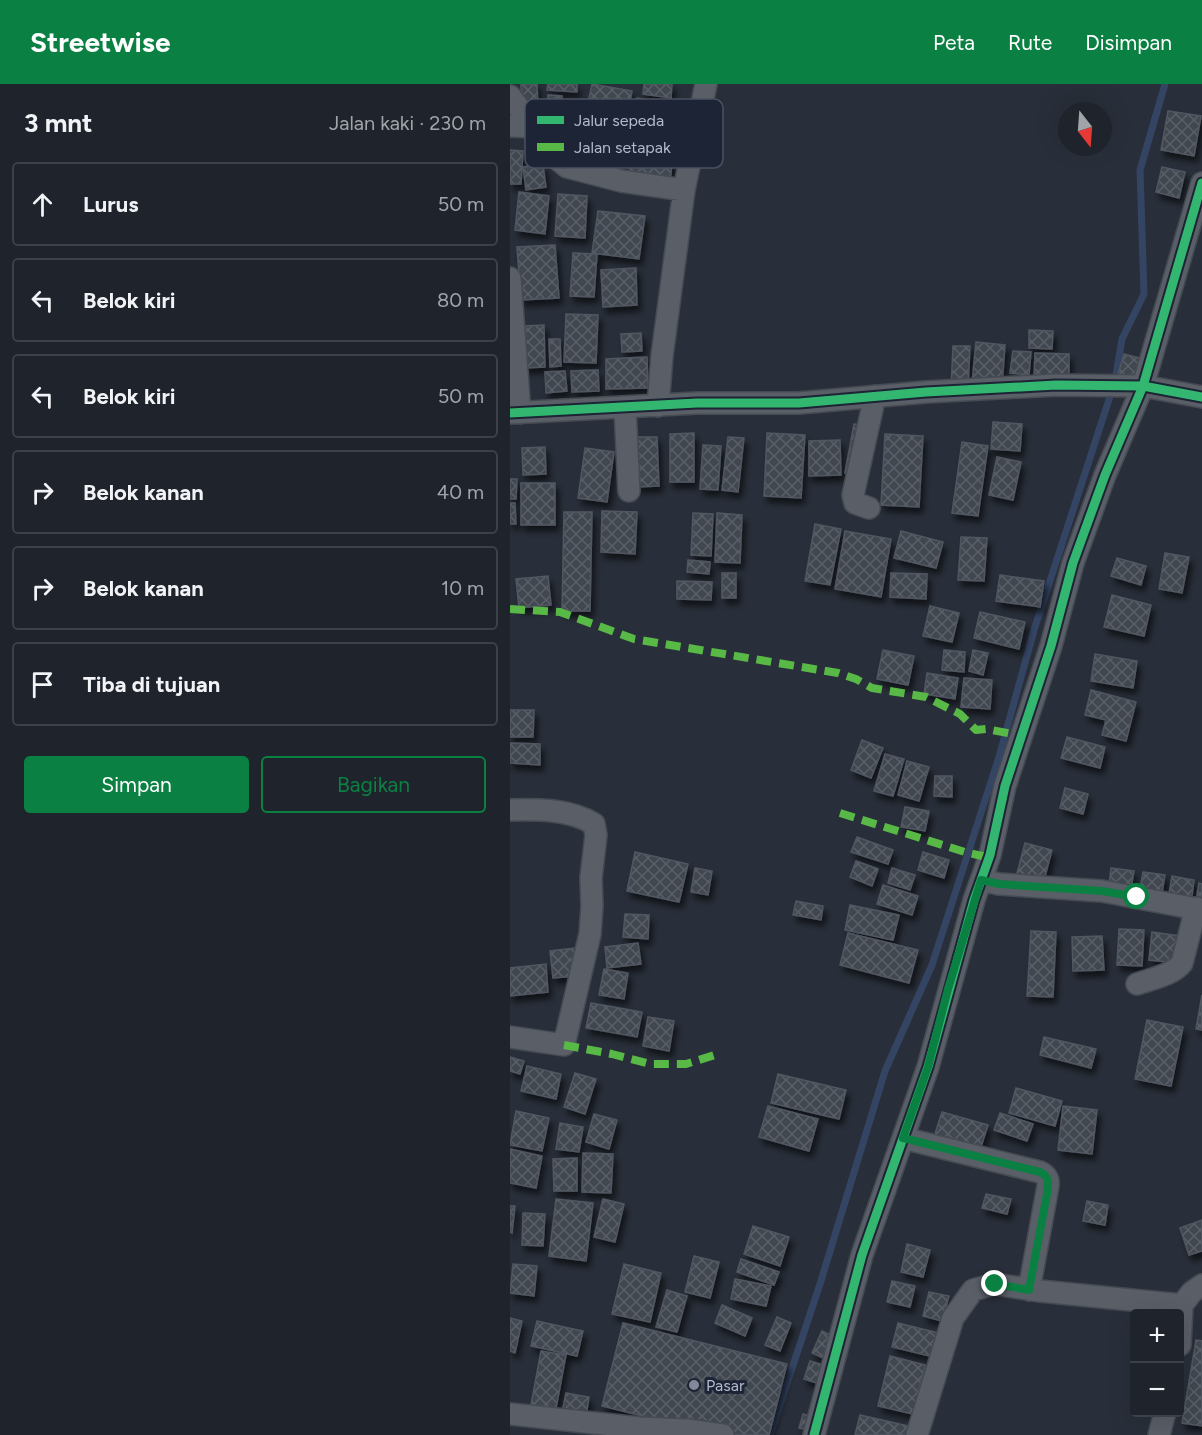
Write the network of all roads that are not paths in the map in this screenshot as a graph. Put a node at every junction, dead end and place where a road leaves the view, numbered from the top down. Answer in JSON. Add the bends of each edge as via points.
{"nodes":[{"id":1,"x":510,"y":96,"type":"edge"},
{"id":2,"x":525,"y":115,"type":"edge"},
{"id":3,"x":510,"y":126,"type":"edge"},
{"id":4,"x":525,"y":127,"type":"edge"},
{"id":5,"x":571,"y":168,"type":"edge"},
{"id":6,"x":688,"y":168,"type":"edge"},
{"id":7,"x":1202,"y":183,"type":"edge"},
{"id":8,"x":684,"y":190,"type":"junction"},
{"id":9,"x":510,"y":279,"type":"edge"},
{"id":10,"x":1135,"y":386,"type":"junction"},
{"id":11,"x":875,"y":396,"type":"junction"},
{"id":12,"x":1202,"y":397,"type":"edge"},
{"id":13,"x":658,"y":406,"type":"junction"},
{"id":14,"x":625,"y":408,"type":"junction"},
{"id":15,"x":515,"y":413,"type":"edge"},
{"id":16,"x":629,"y":491,"type":"dead end"},
{"id":17,"x":869,"y":508,"type":"dead end"},
{"id":18,"x":510,"y":810,"type":"edge"},
{"id":19,"x":981,"y":880,"type":"junction"},
{"id":20,"x":1199,"y":909,"type":"edge"},
{"id":21,"x":1137,"y":984,"type":"dead end"},
{"id":22,"x":510,"y":1037,"type":"edge"},
{"id":23,"x":903,"y":1138,"type":"junction"},
{"id":24,"x":1202,"y":1285,"type":"edge"},
{"id":25,"x":1029,"y":1290,"type":"junction"},
{"id":26,"x":1182,"y":1305,"type":"junction"},
{"id":27,"x":1182,"y":1309,"type":"edge"},
{"id":28,"x":510,"y":1414,"type":"edge"},
{"id":29,"x":1164,"y":1417,"type":"edge"},
{"id":30,"x":723,"y":1435,"type":"edge"},
{"id":31,"x":814,"y":1435,"type":"edge"},
{"id":32,"x":917,"y":1435,"type":"edge"},
{"id":33,"x":1159,"y":1435,"type":"edge"}],
"edges":[{"from":1,"to":2,"type":"street"},
{"from":3,"to":4,"type":"street"},
{"from":5,"to":8,"type":"street","via":[[621,181]]},
{"from":6,"to":8,"type":"street"},
{"from":7,"to":10,"type":"street"},
{"from":8,"to":13,"type":"street"},
{"from":9,"to":15,"type":"street"},
{"from":10,"to":11,"type":"street","via":[[1056,385]]},
{"from":10,"to":12,"type":"street"},
{"from":10,"to":19,"type":"street","via":[[1073,563],[1051,646],[1005,786]]},
{"from":11,"to":13,"type":"street","via":[[799,403]]},
{"from":11,"to":17,"type":"street","via":[[853,495],[855,503]]},
{"from":13,"to":14,"type":"street"},
{"from":14,"to":15,"type":"street"},
{"from":14,"to":16,"type":"street"},
{"from":18,"to":22,"type":"street","via":[[583,817],[594,824],[596,835],[590,934],[564,1044]]},
{"from":19,"to":20,"type":"street","via":[[1102,891]]},
{"from":19,"to":23,"type":"street","via":[[928,1067]]},
{"from":20,"to":21,"type":"street","via":[[1178,968]]},
{"from":23,"to":25,"type":"street","via":[[1046,1175],[1049,1181]]},
{"from":23,"to":31,"type":"street","via":[[862,1255]]},
{"from":24,"to":26,"type":"street"},
{"from":25,"to":26,"type":"street"},
{"from":25,"to":32,"type":"street","via":[[987,1284],[968,1295],[953,1318]]},
{"from":26,"to":27,"type":"street"},
{"from":28,"to":30,"type":"street"},
{"from":29,"to":33,"type":"street"}]}
